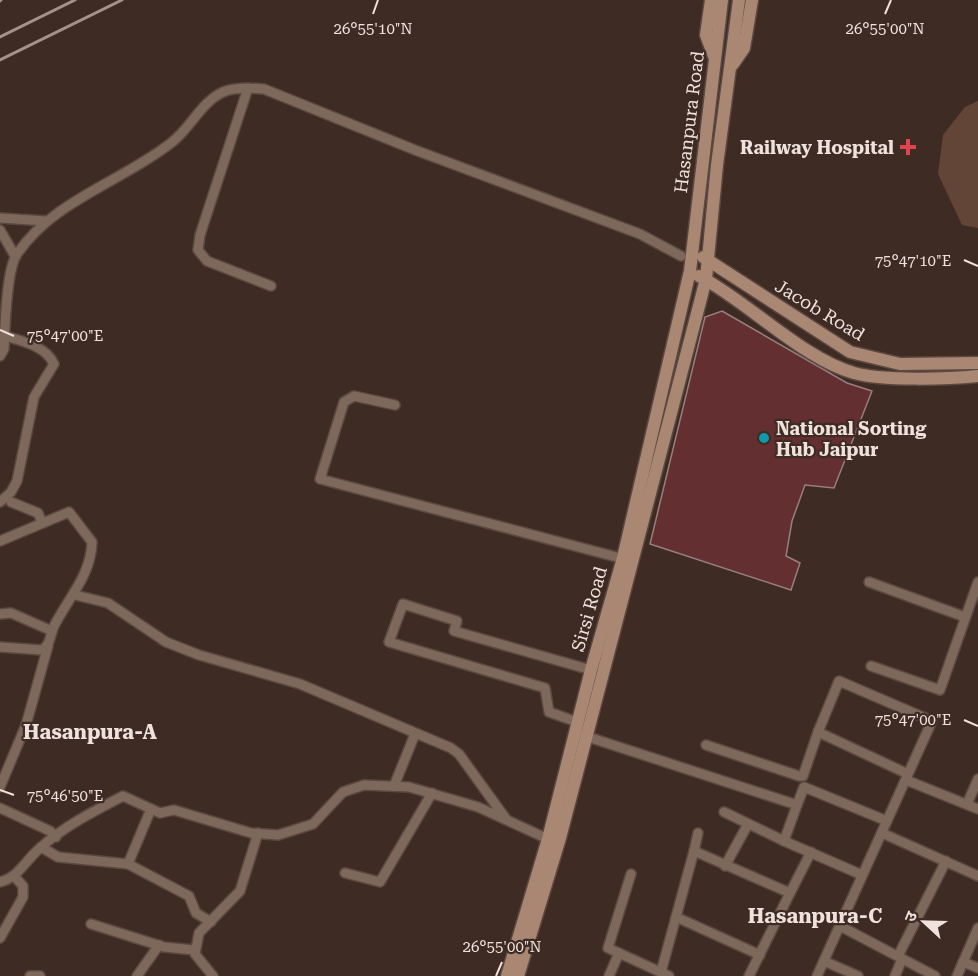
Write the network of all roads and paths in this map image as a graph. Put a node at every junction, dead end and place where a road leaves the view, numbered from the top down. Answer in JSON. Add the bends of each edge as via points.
{"nodes":[{"id":1,"x":711,"y":0,"type":"edge"},
{"id":2,"x":722,"y":0,"type":"edge"},
{"id":3,"x":739,"y":0,"type":"edge"},
{"id":4,"x":752,"y":0,"type":"edge"},
{"id":5,"x":714,"y":57,"type":"junction"},
{"id":6,"x":730,"y":68,"type":"junction"},
{"id":7,"x":248,"y":88,"type":"junction"},
{"id":8,"x":0,"y":218,"type":"edge"},
{"id":9,"x":46,"y":220,"type":"junction"},
{"id":10,"x":0,"y":230,"type":"edge"},
{"id":11,"x":692,"y":249,"type":"junction"},
{"id":12,"x":15,"y":256,"type":"junction"},
{"id":13,"x":681,"y":256,"type":"junction"},
{"id":14,"x":709,"y":261,"type":"junction"},
{"id":15,"x":690,"y":271,"type":"junction"},
{"id":16,"x":706,"y":279,"type":"junction"},
{"id":17,"x":271,"y":286,"type":"dead end"},
{"id":18,"x":5,"y":336,"type":"junction"},
{"id":19,"x":0,"y":356,"type":"edge"},
{"id":20,"x":978,"y":363,"type":"edge"},
{"id":21,"x":978,"y":376,"type":"edge"},
{"id":22,"x":395,"y":405,"type":"dead end"},
{"id":23,"x":0,"y":502,"type":"edge"},
{"id":24,"x":11,"y":502,"type":"dead end"},
{"id":25,"x":42,"y":522,"type":"junction"},
{"id":26,"x":0,"y":541,"type":"edge"},
{"id":27,"x":628,"y":560,"type":"junction"},
{"id":28,"x":869,"y":582,"type":"dead end"},
{"id":29,"x":978,"y":582,"type":"edge"},
{"id":30,"x":75,"y":595,"type":"junction"},
{"id":31,"x":0,"y":614,"type":"edge"},
{"id":32,"x":965,"y":617,"type":"junction"},
{"id":33,"x":52,"y":631,"type":"junction"},
{"id":34,"x":48,"y":646,"type":"junction"},
{"id":35,"x":0,"y":647,"type":"edge"},
{"id":36,"x":871,"y":666,"type":"dead end"},
{"id":37,"x":591,"y":670,"type":"junction"},
{"id":38,"x":580,"y":731,"type":"junction"},
{"id":39,"x":818,"y":732,"type":"junction"},
{"id":40,"x":415,"y":734,"type":"junction"},
{"id":41,"x":706,"y":745,"type":"dead end"},
{"id":42,"x":0,"y":757,"type":"edge"},
{"id":43,"x":11,"y":762,"type":"junction"},
{"id":44,"x":803,"y":776,"type":"junction"},
{"id":45,"x":907,"y":777,"type":"junction"},
{"id":46,"x":978,"y":779,"type":"edge"},
{"id":47,"x":394,"y":786,"type":"junction"},
{"id":48,"x":0,"y":787,"type":"edge"},
{"id":49,"x":804,"y":787,"type":"junction"},
{"id":50,"x":432,"y":793,"type":"junction"},
{"id":51,"x":967,"y":804,"type":"junction"},
{"id":52,"x":797,"y":805,"type":"junction"},
{"id":53,"x":0,"y":808,"type":"edge"},
{"id":54,"x":151,"y":808,"type":"junction"},
{"id":55,"x":978,"y":808,"type":"edge"},
{"id":56,"x":724,"y":812,"type":"dead end"},
{"id":57,"x":507,"y":820,"type":"junction"},
{"id":58,"x":887,"y":821,"type":"junction"},
{"id":59,"x":748,"y":824,"type":"junction"},
{"id":60,"x":258,"y":833,"type":"junction"},
{"id":61,"x":698,"y":833,"type":"dead end"},
{"id":62,"x":882,"y":833,"type":"junction"},
{"id":63,"x":56,"y":837,"type":"junction"},
{"id":64,"x":548,"y":838,"type":"junction"},
{"id":65,"x":784,"y":841,"type":"junction"},
{"id":66,"x":41,"y":847,"type":"junction"},
{"id":67,"x":694,"y":851,"type":"junction"},
{"id":68,"x":811,"y":852,"type":"junction"},
{"id":69,"x":946,"y":861,"type":"junction"},
{"id":70,"x":128,"y":864,"type":"junction"},
{"id":71,"x":725,"y":866,"type":"junction"},
{"id":72,"x":345,"y":873,"type":"dead end"},
{"id":73,"x":631,"y":874,"type":"dead end"},
{"id":74,"x":862,"y":875,"type":"junction"},
{"id":75,"x":14,"y":876,"type":"junction"},
{"id":76,"x":978,"y":876,"type":"edge"},
{"id":77,"x":0,"y":882,"type":"edge"},
{"id":78,"x":790,"y":893,"type":"junction"},
{"id":79,"x":676,"y":917,"type":"junction"},
{"id":80,"x":211,"y":921,"type":"junction"},
{"id":81,"x":91,"y":924,"type":"dead end"},
{"id":82,"x":840,"y":926,"type":"junction"},
{"id":83,"x":977,"y":931,"type":"edge"},
{"id":84,"x":0,"y":938,"type":"edge"},
{"id":85,"x":159,"y":945,"type":"junction"},
{"id":86,"x":194,"y":950,"type":"junction"},
{"id":87,"x":619,"y":953,"type":"junction"},
{"id":88,"x":760,"y":955,"type":"junction"},
{"id":89,"x":900,"y":957,"type":"junction"},
{"id":90,"x":824,"y":961,"type":"junction"},
{"id":91,"x":963,"y":962,"type":"junction"},
{"id":92,"x":978,"y":968,"type":"edge"},
{"id":93,"x":516,"y":974,"type":"edge"},
{"id":94,"x":665,"y":974,"type":"edge"},
{"id":95,"x":30,"y":976,"type":"edge"},
{"id":96,"x":40,"y":976,"type":"edge"},
{"id":97,"x":137,"y":976,"type":"edge"},
{"id":98,"x":213,"y":976,"type":"edge"},
{"id":99,"x":609,"y":976,"type":"edge"},
{"id":100,"x":749,"y":976,"type":"edge"},
{"id":101,"x":817,"y":976,"type":"edge"},
{"id":102,"x":858,"y":976,"type":"edge"},
{"id":103,"x":895,"y":976,"type":"edge"},
{"id":104,"x":935,"y":976,"type":"edge"},
{"id":105,"x":957,"y":976,"type":"edge"}],
"edges":[{"from":1,"to":5,"type":"street","via":[[706,35]]},
{"from":2,"to":5,"type":"street","name":"Hasanpura Road"},
{"from":3,"to":6,"type":"street","name":"Sirsi Road"},
{"from":4,"to":6,"type":"street","via":[[744,48]]},
{"from":5,"to":11,"type":"street","name":"Hasanpura Road"},
{"from":6,"to":14,"type":"street","name":"Sirsi Road"},
{"from":7,"to":9,"type":"street","via":[[225,91],[206,104],[171,143]]},
{"from":7,"to":13,"type":"street","via":[[264,89],[640,234]]},
{"from":7,"to":17,"type":"street","via":[[198,250],[207,261]]},
{"from":8,"to":9,"type":"street"},
{"from":9,"to":12,"type":"street"},
{"from":10,"to":12,"type":"street"},
{"from":11,"to":13,"type":"street"},
{"from":11,"to":14,"type":"street","name":"Jacob Road"},
{"from":11,"to":15,"type":"street","name":"Sirsi Road"},
{"from":12,"to":18,"type":"street"},
{"from":13,"to":15,"type":"street"},
{"from":14,"to":16,"type":"street","name":"Sirsi Road"},
{"from":14,"to":20,"type":"street","name":"Jacob Road","via":[[850,352],[900,364]]},
{"from":15,"to":16,"type":"street","name":"Jacob Road"},
{"from":15,"to":27,"type":"street","name":"Sirsi Road"},
{"from":16,"to":21,"type":"street","name":"Jacob Road","via":[[789,337],[845,370],[867,376]]},
{"from":16,"to":27,"type":"street","name":"Sirsi Road"},
{"from":18,"to":19,"type":"street"},
{"from":18,"to":23,"type":"street","via":[[30,344],[54,364],[34,397],[17,481]]},
{"from":22,"to":27,"type":"street","via":[[354,396],[344,402],[320,479]]},
{"from":24,"to":25,"type":"street","via":[[38,513]]},
{"from":25,"to":26,"type":"street"},
{"from":25,"to":30,"type":"street","via":[[69,512],[92,542],[92,557]]},
{"from":27,"to":37,"type":"street","name":"Sirsi Road"},
{"from":27,"to":38,"type":"street","name":"Sirsi Road"},
{"from":28,"to":32,"type":"street"},
{"from":29,"to":32,"type":"street"},
{"from":30,"to":33,"type":"street"},
{"from":30,"to":40,"type":"street","via":[[108,603],[166,642],[300,684]]},
{"from":31,"to":33,"type":"street","via":[[11,613]]},
{"from":32,"to":36,"type":"street","via":[[940,690]]},
{"from":33,"to":34,"type":"street"},
{"from":34,"to":35,"type":"street","via":[[42,650]]},
{"from":34,"to":43,"type":"street","via":[[26,725]]},
{"from":37,"to":38,"type":"street","name":"Sirsi Road"},
{"from":37,"to":38,"type":"street","via":[[454,631],[457,621],[403,604],[389,642],[545,688],[549,712]]},
{"from":38,"to":52,"type":"street"},
{"from":38,"to":64,"type":"street","name":"Sirsi Road"},
{"from":38,"to":93,"type":"street","name":"Sirsi Road","via":[[560,838]]},
{"from":39,"to":44,"type":"street"},
{"from":39,"to":45,"type":"street"},
{"from":39,"to":45,"type":"street","via":[[838,681],[932,721]]},
{"from":40,"to":47,"type":"street"},
{"from":40,"to":57,"type":"street","via":[[459,754]]},
{"from":41,"to":44,"type":"street"},
{"from":42,"to":43,"type":"street"},
{"from":43,"to":48,"type":"street"},
{"from":44,"to":49,"type":"street"},
{"from":45,"to":51,"type":"street"},
{"from":45,"to":58,"type":"street"},
{"from":46,"to":51,"type":"street"},
{"from":47,"to":50,"type":"street"},
{"from":47,"to":60,"type":"street","via":[[364,785],[343,792],[313,824],[278,835]]},
{"from":49,"to":52,"type":"street"},
{"from":49,"to":58,"type":"street"},
{"from":50,"to":57,"type":"street"},
{"from":50,"to":72,"type":"street","via":[[380,882]]},
{"from":51,"to":55,"type":"street"},
{"from":52,"to":65,"type":"street"},
{"from":53,"to":63,"type":"street"},
{"from":54,"to":60,"type":"street","via":[[160,813],[174,810]]},
{"from":54,"to":63,"type":"street","via":[[123,796],[89,813]]},
{"from":54,"to":70,"type":"street"},
{"from":56,"to":59,"type":"street"},
{"from":57,"to":64,"type":"street"},
{"from":58,"to":62,"type":"street"},
{"from":59,"to":65,"type":"street"},
{"from":59,"to":71,"type":"street"},
{"from":60,"to":80,"type":"street","via":[[240,891]]},
{"from":61,"to":67,"type":"street"},
{"from":62,"to":69,"type":"street"},
{"from":62,"to":74,"type":"street"},
{"from":63,"to":66,"type":"street"},
{"from":64,"to":93,"type":"street","name":"Sirsi Road"},
{"from":65,"to":68,"type":"street"},
{"from":66,"to":70,"type":"street","via":[[58,857]]},
{"from":66,"to":75,"type":"street"},
{"from":67,"to":71,"type":"street"},
{"from":67,"to":79,"type":"street"},
{"from":68,"to":74,"type":"street"},
{"from":68,"to":78,"type":"street"},
{"from":69,"to":76,"type":"street"},
{"from":69,"to":89,"type":"street"},
{"from":70,"to":80,"type":"street","via":[[189,896],[196,913]]},
{"from":71,"to":78,"type":"street"},
{"from":73,"to":87,"type":"street","via":[[608,948]]},
{"from":74,"to":82,"type":"street"},
{"from":75,"to":77,"type":"street"},
{"from":75,"to":84,"type":"street","via":[[23,886],[23,897]]},
{"from":78,"to":88,"type":"street"},
{"from":79,"to":88,"type":"street"},
{"from":79,"to":94,"type":"street"},
{"from":80,"to":86,"type":"street","via":[[200,933]]},
{"from":81,"to":85,"type":"street"},
{"from":82,"to":89,"type":"street"},
{"from":82,"to":90,"type":"street"},
{"from":83,"to":91,"type":"street"},
{"from":85,"to":86,"type":"street"},
{"from":85,"to":97,"type":"street"},
{"from":86,"to":98,"type":"street"},
{"from":87,"to":94,"type":"street"},
{"from":87,"to":99,"type":"street"},
{"from":88,"to":100,"type":"street"},
{"from":89,"to":103,"type":"street"},
{"from":89,"to":104,"type":"street"},
{"from":90,"to":101,"type":"street"},
{"from":90,"to":102,"type":"street"},
{"from":91,"to":92,"type":"street"},
{"from":91,"to":105,"type":"street"},
{"from":95,"to":96,"type":"street"}]}
